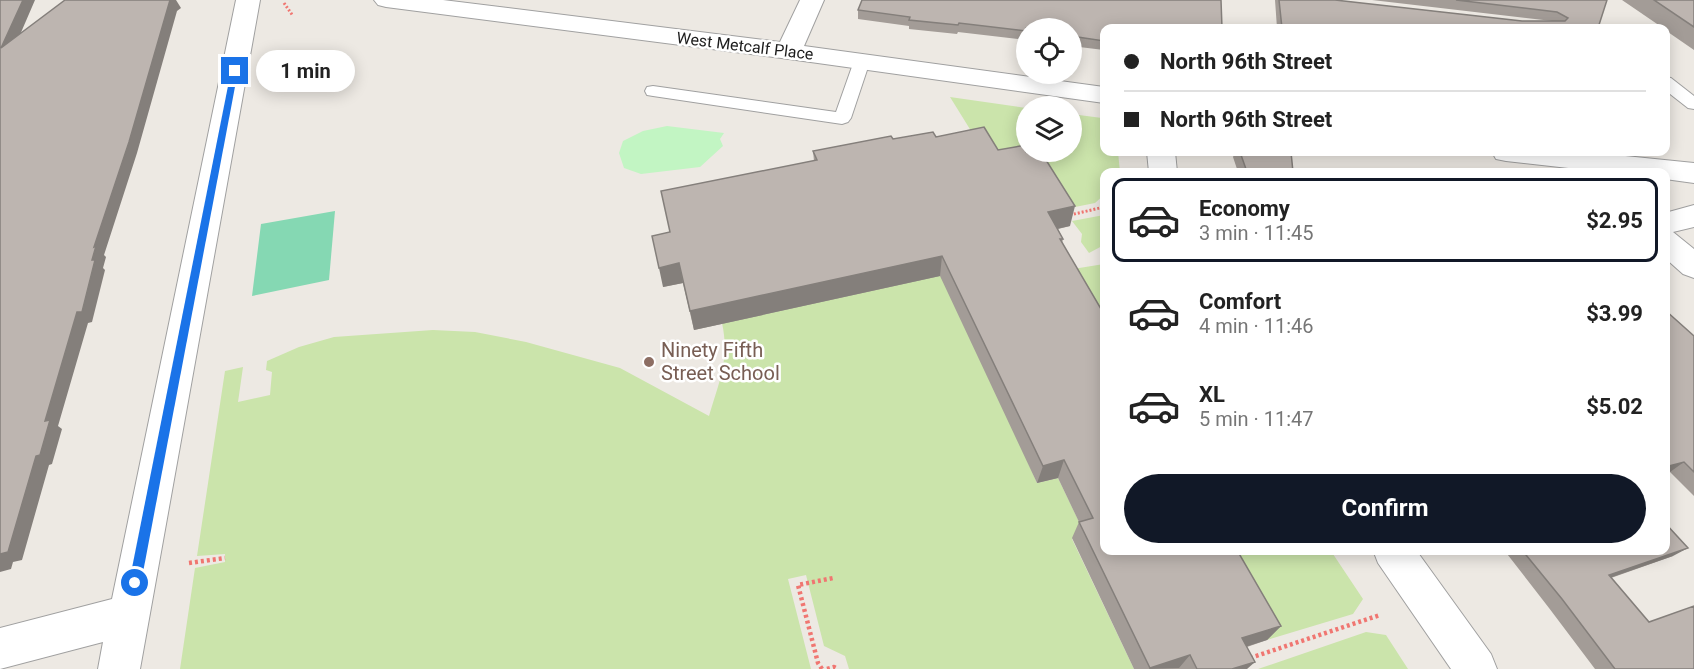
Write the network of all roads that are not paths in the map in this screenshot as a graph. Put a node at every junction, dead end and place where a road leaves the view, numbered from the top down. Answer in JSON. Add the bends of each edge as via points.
{"nodes":[{"id":1,"x":248,"y":0,"type":"edge"},
{"id":2,"x":386,"y":0,"type":"edge"},
{"id":3,"x":812,"y":0,"type":"edge"},
{"id":4,"x":789,"y":51,"type":"junction"},
{"id":5,"x":862,"y":61,"type":"junction"},
{"id":6,"x":1670,"y":86,"type":"edge"},
{"id":7,"x":653,"y":91,"type":"dead end"},
{"id":8,"x":1100,"y":94,"type":"edge"},
{"id":9,"x":1694,"y":104,"type":"edge"},
{"id":10,"x":1526,"y":156,"type":"edge"},
{"id":11,"x":1577,"y":166,"type":"edge"},
{"id":12,"x":1610,"y":168,"type":"edge"},
{"id":13,"x":1670,"y":172,"type":"edge"},
{"id":14,"x":1694,"y":173,"type":"edge"},
{"id":15,"x":1694,"y":216,"type":"edge"},
{"id":16,"x":1670,"y":223,"type":"edge"},
{"id":17,"x":1670,"y":245,"type":"edge"},
{"id":18,"x":1694,"y":266,"type":"edge"},
{"id":19,"x":1396,"y":555,"type":"edge"},
{"id":20,"x":129,"y":615,"type":"junction"},
{"id":21,"x":0,"y":649,"type":"edge"},
{"id":22,"x":118,"y":669,"type":"edge"},
{"id":23,"x":1476,"y":669,"type":"edge"}],
"edges":[{"from":1,"to":20,"type":"street"},
{"from":2,"to":4,"type":"street","name":"West Metcalf Place"},
{"from":3,"to":4,"type":"street"},
{"from":4,"to":5,"type":"street","name":"West Metcalf Place"},
{"from":5,"to":7,"type":"lane","via":[[842,118]]},
{"from":5,"to":8,"type":"street","name":"West Metcalf Place"},
{"from":6,"to":9,"type":"lane"},
{"from":10,"to":11,"type":"street"},
{"from":11,"to":12,"type":"street"},
{"from":13,"to":14,"type":"street"},
{"from":15,"to":16,"type":"street"},
{"from":17,"to":18,"type":"street"},
{"from":19,"to":23,"type":"street"},
{"from":20,"to":21,"type":"street"},
{"from":20,"to":22,"type":"street"}]}
